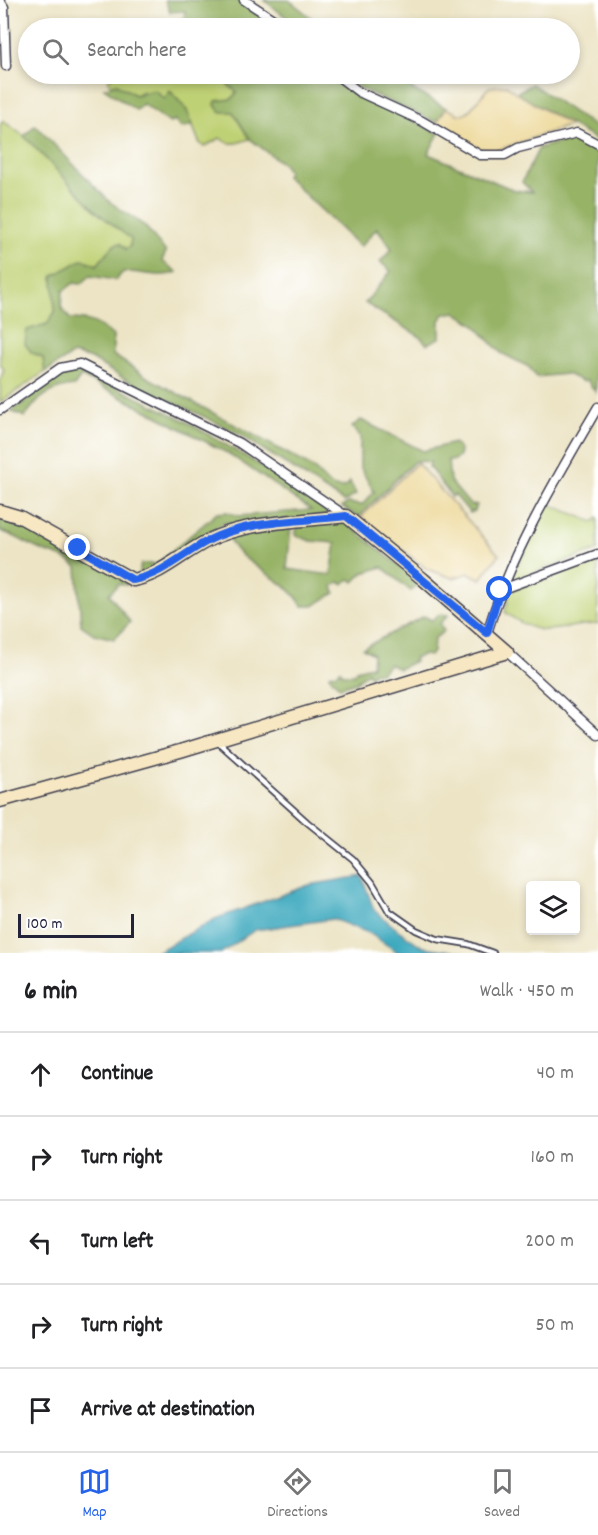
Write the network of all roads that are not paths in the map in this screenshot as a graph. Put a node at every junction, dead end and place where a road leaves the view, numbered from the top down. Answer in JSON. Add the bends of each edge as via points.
{"nodes":[{"id":1,"x":244,"y":0,"type":"edge"},
{"id":2,"x":1,"y":5,"type":"edge"},
{"id":3,"x":272,"y":18,"type":"edge"},
{"id":4,"x":6,"y":66,"type":"dead end"},
{"id":5,"x":348,"y":84,"type":"edge"},
{"id":6,"x":598,"y":144,"type":"edge"},
{"id":7,"x":598,"y":407,"type":"edge"},
{"id":8,"x":0,"y":410,"type":"edge"},
{"id":9,"x":0,"y":511,"type":"edge"},
{"id":10,"x":346,"y":516,"type":"junction"},
{"id":11,"x":598,"y":554,"type":"edge"},
{"id":12,"x":500,"y":590,"type":"junction"},
{"id":13,"x":487,"y":633,"type":"junction"},
{"id":14,"x":507,"y":652,"type":"junction"},
{"id":15,"x":598,"y":735,"type":"edge"},
{"id":16,"x":216,"y":740,"type":"junction"},
{"id":17,"x":0,"y":801,"type":"edge"},
{"id":18,"x":493,"y":953,"type":"edge"}],
"edges":[{"from":1,"to":3,"type":"street"},
{"from":2,"to":4,"type":"street"},
{"from":5,"to":6,"type":"street","via":[[480,154],[505,155],[577,133]]},
{"from":7,"to":12,"type":"street","via":[[530,524]]},
{"from":8,"to":10,"type":"street","via":[[60,368],[80,364],[239,443]]},
{"from":9,"to":10,"type":"street","via":[[20,517],[133,580],[149,577],[214,537],[235,529]]},
{"from":10,"to":13,"type":"street"},
{"from":11,"to":12,"type":"street"},
{"from":12,"to":13,"type":"street"},
{"from":13,"to":14,"type":"street"},
{"from":14,"to":15,"type":"street"},
{"from":14,"to":16,"type":"street"},
{"from":16,"to":17,"type":"street"},
{"from":16,"to":18,"type":"lane","via":[[353,859],[389,911],[437,939]]}]}
